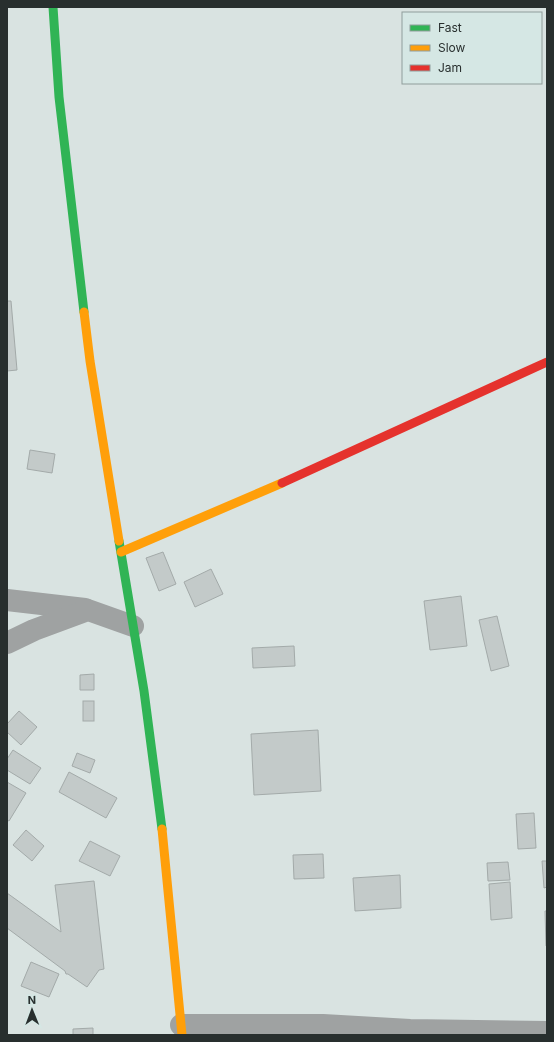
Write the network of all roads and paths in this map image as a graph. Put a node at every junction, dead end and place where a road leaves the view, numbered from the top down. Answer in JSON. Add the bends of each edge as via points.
{"nodes":[{"id":1,"x":53,"y":7,"type":"edge"},
{"id":2,"x":547,"y":362,"type":"edge"},
{"id":3,"x":121,"y":552,"type":"junction"},
{"id":4,"x":7,"y":600,"type":"edge"},
{"id":5,"x":88,"y":610,"type":"junction"},
{"id":6,"x":133,"y":626,"type":"junction"},
{"id":7,"x":7,"y":643,"type":"edge"},
{"id":8,"x":181,"y":1030,"type":"edge"},
{"id":9,"x":547,"y":1032,"type":"edge"}],
"edges":[{"from":1,"to":3,"type":"street","via":[[59,97],[90,361]]},
{"from":2,"to":3,"type":"street","via":[[205,518]]},
{"from":3,"to":6,"type":"street"},
{"from":4,"to":5,"type":"street"},
{"from":5,"to":6,"type":"street"},
{"from":5,"to":7,"type":"street"},
{"from":6,"to":8,"type":"street","via":[[164,838]]},
{"from":8,"to":9,"type":"street","via":[[323,1026]]}]}
